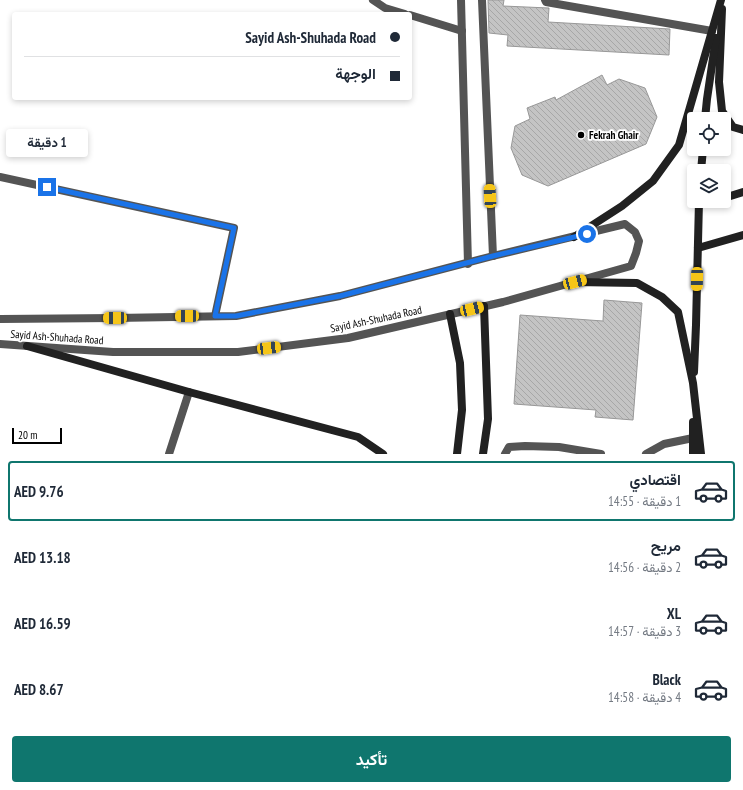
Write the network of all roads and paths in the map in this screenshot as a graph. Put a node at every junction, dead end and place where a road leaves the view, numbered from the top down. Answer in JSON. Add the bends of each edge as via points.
{"nodes":[{"id":1,"x":374,"y":0,"type":"edge"},
{"id":2,"x":461,"y":0,"type":"edge"},
{"id":3,"x":482,"y":0,"type":"edge"},
{"id":4,"x":545,"y":0,"type":"edge"},
{"id":5,"x":722,"y":0,"type":"edge"},
{"id":6,"x":574,"y":3,"type":"edge"},
{"id":7,"x":398,"y":12,"type":"edge"},
{"id":8,"x":412,"y":16,"type":"edge"},
{"id":9,"x":462,"y":31,"type":"junction"},
{"id":10,"x":712,"y":31,"type":"junction"},
{"id":11,"x":706,"y":112,"type":"edge"},
{"id":12,"x":743,"y":130,"type":"edge"},
{"id":13,"x":0,"y":177,"type":"edge"},
{"id":14,"x":743,"y":192,"type":"edge"},
{"id":15,"x":731,"y":196,"type":"edge"},
{"id":16,"x":699,"y":208,"type":"edge"},
{"id":17,"x":743,"y":235,"type":"edge"},
{"id":18,"x":574,"y":237,"type":"junction"},
{"id":19,"x":698,"y":248,"type":"junction"},
{"id":20,"x":493,"y":256,"type":"junction"},
{"id":21,"x":468,"y":264,"type":"junction"},
{"id":22,"x":575,"y":282,"type":"junction"},
{"id":23,"x":484,"y":306,"type":"junction"},
{"id":24,"x":450,"y":314,"type":"junction"},
{"id":25,"x":215,"y":316,"type":"junction"},
{"id":26,"x":0,"y":319,"type":"edge"},
{"id":27,"x":0,"y":344,"type":"edge"},
{"id":28,"x":27,"y":346,"type":"junction"},
{"id":29,"x":694,"y":383,"type":"junction"},
{"id":30,"x":189,"y":392,"type":"junction"},
{"id":31,"x":693,"y":438,"type":"junction"},
{"id":32,"x":169,"y":454,"type":"edge"},
{"id":33,"x":383,"y":454,"type":"edge"},
{"id":34,"x":456,"y":454,"type":"edge"},
{"id":35,"x":483,"y":454,"type":"edge"},
{"id":36,"x":505,"y":454,"type":"edge"},
{"id":37,"x":601,"y":454,"type":"edge"},
{"id":38,"x":646,"y":454,"type":"edge"},
{"id":39,"x":693,"y":454,"type":"edge"},
{"id":40,"x":701,"y":454,"type":"edge"}],
"edges":[{"from":1,"to":7,"type":"street","via":[[384,8]]},
{"from":2,"to":9,"type":"street"},
{"from":3,"to":20,"type":"street"},
{"from":4,"to":6,"type":"street"},
{"from":5,"to":10,"type":"street"},
{"from":5,"to":11,"type":"street"},
{"from":5,"to":12,"type":"street","via":[[719,82],[722,111],[733,127]]},
{"from":6,"to":10,"type":"street"},
{"from":8,"to":9,"type":"street"},
{"from":9,"to":21,"type":"street"},
{"from":10,"to":18,"type":"street","via":[[679,145],[653,181],[622,206]]},
{"from":13,"to":25,"type":"street","via":[[234,228]]},
{"from":14,"to":15,"type":"street"},
{"from":16,"to":19,"type":"street"},
{"from":17,"to":19,"type":"street"},
{"from":18,"to":20,"type":"street","name":"Sayid Ash-Shuhada Road"},
{"from":18,"to":22,"type":"street","name":"Sayid Ash-Shuhada Road","via":[[625,224],[635,232],[639,241],[631,266]]},
{"from":19,"to":29,"type":"street"},
{"from":20,"to":21,"type":"street","name":"Sayid Ash-Shuhada Road"},
{"from":21,"to":25,"type":"street","name":"Sayid Ash-Shuhada Road","via":[[340,296],[236,316]]},
{"from":22,"to":23,"type":"street","name":"Sayid Ash-Shuhada Road"},
{"from":22,"to":29,"type":"street","via":[[638,283],[662,297],[678,312]]},
{"from":23,"to":24,"type":"street","name":"Sayid Ash-Shuhada Road"},
{"from":23,"to":35,"type":"street","via":[[488,419]]},
{"from":24,"to":28,"type":"street","name":"Sayid Ash-Shuhada Road","via":[[348,338],[238,352],[112,352]]},
{"from":24,"to":34,"type":"street","via":[[460,363],[462,410]]},
{"from":25,"to":26,"type":"street","name":"Sayid Ash-Shuhada Road"},
{"from":27,"to":28,"type":"street","name":"Sayid Ash-Shuhada Road"},
{"from":28,"to":30,"type":"street"},
{"from":29,"to":31,"type":"street"},
{"from":29,"to":40,"type":"street"},
{"from":30,"to":32,"type":"street"},
{"from":30,"to":33,"type":"street","via":[[358,437]]},
{"from":31,"to":38,"type":"street","via":[[664,444]]},
{"from":31,"to":39,"type":"street"},
{"from":36,"to":37,"type":"street","via":[[509,447],[525,446],[559,447]]}]}
